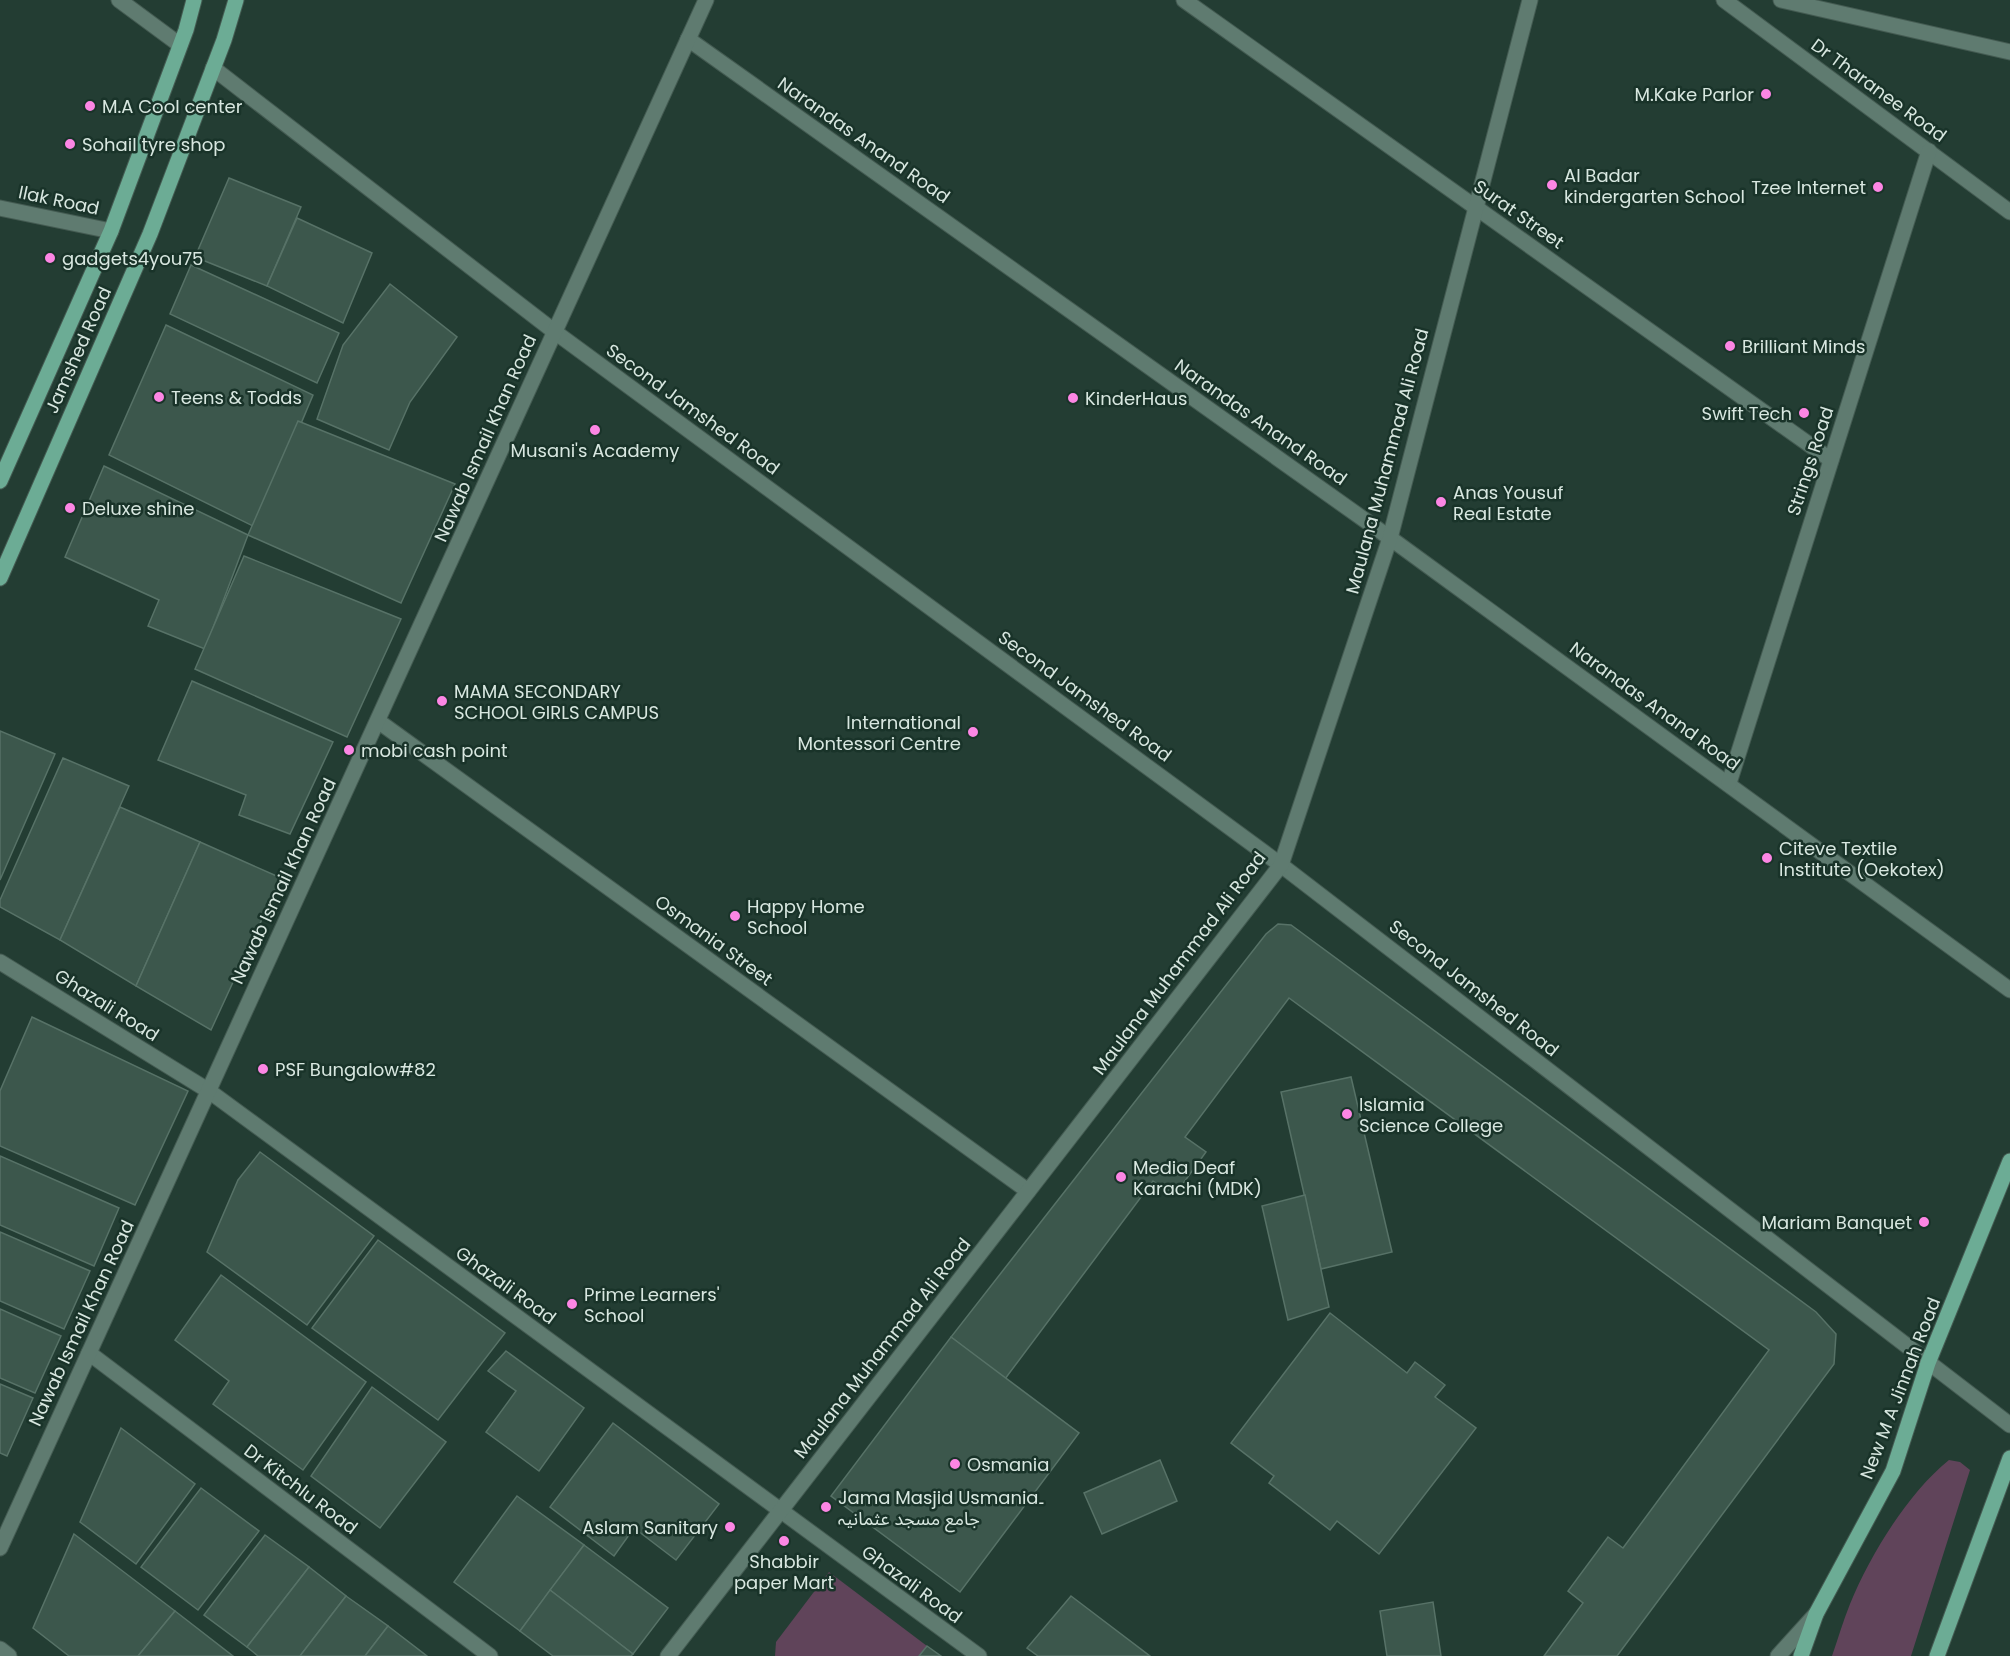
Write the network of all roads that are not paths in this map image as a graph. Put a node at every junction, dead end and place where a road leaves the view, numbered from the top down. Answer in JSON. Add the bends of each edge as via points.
{"nodes":[{"id":1,"x":119,"y":0,"type":"edge"},
{"id":2,"x":194,"y":0,"type":"edge"},
{"id":3,"x":236,"y":0,"type":"edge"},
{"id":4,"x":706,"y":0,"type":"edge"},
{"id":5,"x":1185,"y":0,"type":"edge"},
{"id":6,"x":1530,"y":0,"type":"edge"},
{"id":7,"x":1724,"y":0,"type":"edge"},
{"id":8,"x":1781,"y":0,"type":"edge"},
{"id":9,"x":688,"y":39,"type":"junction"},
{"id":10,"x":180,"y":45,"type":"junction"},
{"id":11,"x":2010,"y":52,"type":"edge"},
{"id":12,"x":213,"y":68,"type":"junction"},
{"id":13,"x":1929,"y":151,"type":"junction"},
{"id":14,"x":1475,"y":207,"type":"junction"},
{"id":15,"x":0,"y":208,"type":"edge"},
{"id":16,"x":2010,"y":212,"type":"edge"},
{"id":17,"x":111,"y":231,"type":"junction"},
{"id":18,"x":555,"y":332,"type":"junction"},
{"id":19,"x":1831,"y":460,"type":"junction"},
{"id":20,"x":0,"y":481,"type":"edge"},
{"id":21,"x":1390,"y":538,"type":"junction"},
{"id":22,"x":0,"y":578,"type":"edge"},
{"id":23,"x":378,"y":721,"type":"junction"},
{"id":24,"x":1729,"y":783,"type":"junction"},
{"id":25,"x":1281,"y":865,"type":"junction"},
{"id":26,"x":0,"y":962,"type":"edge"},
{"id":27,"x":2010,"y":990,"type":"edge"},
{"id":28,"x":209,"y":1091,"type":"junction"},
{"id":29,"x":2010,"y":1161,"type":"edge"},
{"id":30,"x":1028,"y":1191,"type":"junction"},
{"id":31,"x":89,"y":1353,"type":"junction"},
{"id":32,"x":1929,"y":1363,"type":"junction"},
{"id":33,"x":2010,"y":1425,"type":"edge"},
{"id":34,"x":2010,"y":1458,"type":"edge"},
{"id":35,"x":780,"y":1511,"type":"junction"},
{"id":36,"x":0,"y":1548,"type":"edge"},
{"id":37,"x":1816,"y":1614,"type":"junction"},
{"id":38,"x":0,"y":1649,"type":"edge"},
{"id":39,"x":9,"y":1656,"type":"edge"},
{"id":40,"x":490,"y":1656,"type":"edge"},
{"id":41,"x":668,"y":1656,"type":"edge"},
{"id":42,"x":979,"y":1656,"type":"edge"},
{"id":43,"x":1778,"y":1656,"type":"edge"},
{"id":44,"x":1801,"y":1656,"type":"edge"},
{"id":45,"x":1938,"y":1656,"type":"edge"}],
"edges":[{"from":1,"to":10,"type":"street"},
{"from":2,"to":10,"type":"main road","name":"Jamshed Road"},
{"from":3,"to":12,"type":"main road","name":"Jamshed Road"},
{"from":4,"to":9,"type":"street","name":"Nawab Ismail Khan Road"},
{"from":5,"to":14,"type":"street","name":"Surat Street"},
{"from":6,"to":14,"type":"street","name":"Maulana Muhammad Ali Road"},
{"from":7,"to":13,"type":"street","name":"Dr Tharanee Road"},
{"from":8,"to":11,"type":"street"},
{"from":9,"to":18,"type":"street","name":"Nawab Ismail Khan Road"},
{"from":9,"to":21,"type":"street","name":"Narandas Anand Road"},
{"from":10,"to":17,"type":"main road","name":"Jamshed Road"},
{"from":12,"to":18,"type":"street","name":"Second Jamshed Road"},
{"from":12,"to":22,"type":"main road","name":"Jamshed Road","via":[[150,234]]},
{"from":13,"to":16,"type":"street","name":"Dr Tharanee Road"},
{"from":13,"to":19,"type":"street","name":"Strings Road"},
{"from":14,"to":19,"type":"street","name":"Surat Street"},
{"from":14,"to":21,"type":"street","name":"Maulana Muhammad Ali Road"},
{"from":15,"to":17,"type":"street","name":"Ilak Road"},
{"from":17,"to":20,"type":"main road","name":"Jamshed Road"},
{"from":18,"to":23,"type":"street","name":"Nawab Ismail Khan Road"},
{"from":18,"to":25,"type":"street","name":"Second Jamshed Road"},
{"from":19,"to":24,"type":"street","name":"Strings Road"},
{"from":21,"to":24,"type":"street","name":"Narandas Anand Road"},
{"from":21,"to":25,"type":"street","name":"Maulana Muhammad Ali Road"},
{"from":23,"to":28,"type":"street","name":"Nawab Ismail Khan Road"},
{"from":23,"to":30,"type":"street","name":"Osmania Street"},
{"from":24,"to":27,"type":"street","name":"Narandas Anand Road"},
{"from":25,"to":30,"type":"street","name":"Maulana Muhammad Ali Road"},
{"from":25,"to":32,"type":"street","name":"Second Jamshed Road"},
{"from":26,"to":28,"type":"street","name":"Ghazali Road"},
{"from":28,"to":31,"type":"street","name":"Nawab Ismail Khan Road"},
{"from":28,"to":35,"type":"street","name":"Ghazali Road"},
{"from":29,"to":32,"type":"main road","name":"New M A Jinnah Road"},
{"from":30,"to":35,"type":"street","name":"Maulana Muhammad Ali Road"},
{"from":31,"to":36,"type":"street","name":"Nawab Ismail Khan Road"},
{"from":31,"to":40,"type":"street","name":"Dr Kitchlu Road"},
{"from":32,"to":33,"type":"street","name":"Second Jamshed Road"},
{"from":32,"to":37,"type":"main road","name":"New M A Jinnah Road","via":[[1893,1471]]},
{"from":34,"to":45,"type":"main road"},
{"from":35,"to":41,"type":"street","name":"Maulana Muhammad Ali Road"},
{"from":35,"to":42,"type":"street","name":"Ghazali Road"},
{"from":37,"to":43,"type":"street"},
{"from":37,"to":44,"type":"main road","name":"New M A Jinnah Road"},
{"from":38,"to":39,"type":"street"}]}
